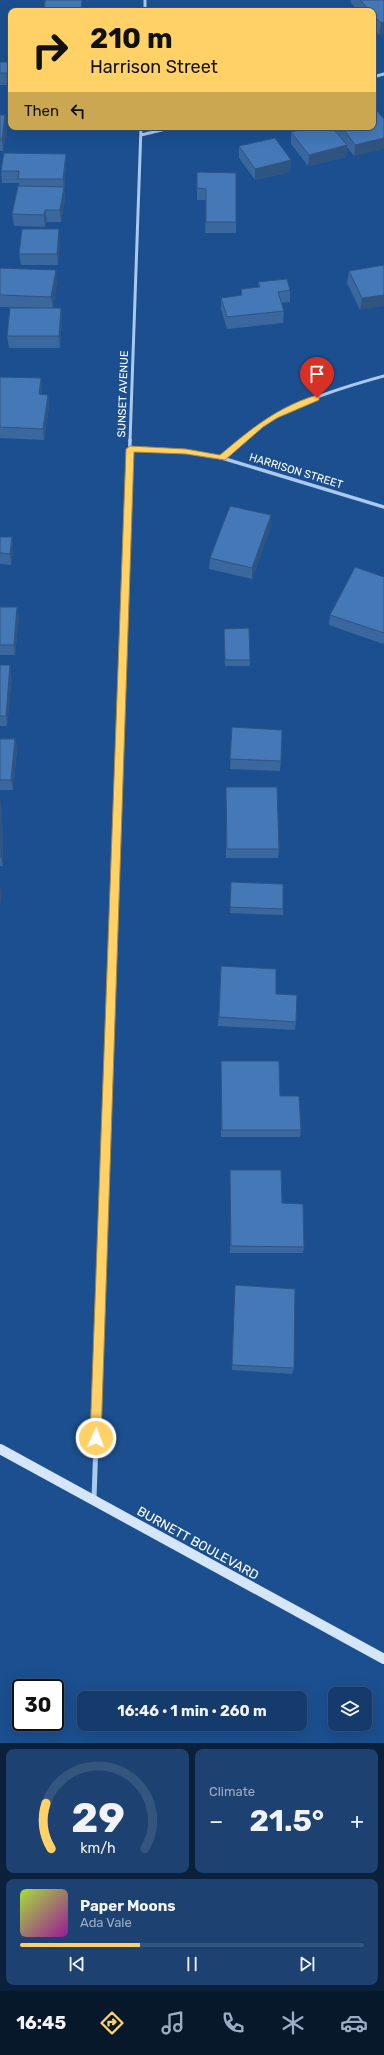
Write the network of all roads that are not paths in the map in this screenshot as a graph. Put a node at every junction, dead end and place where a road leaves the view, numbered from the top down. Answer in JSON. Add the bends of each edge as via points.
{"nodes":[{"id":1,"x":141,"y":130,"type":"edge"},
{"id":2,"x":162,"y":130,"type":"edge"},
{"id":3,"x":141,"y":135,"type":"junction"},
{"id":4,"x":384,"y":376,"type":"edge"},
{"id":5,"x":130,"y":449,"type":"junction"},
{"id":6,"x":222,"y":458,"type":"junction"},
{"id":7,"x":384,"y":507,"type":"edge"},
{"id":8,"x":0,"y":1449,"type":"edge"},
{"id":9,"x":94,"y":1502,"type":"junction"},
{"id":10,"x":384,"y":1659,"type":"edge"}],
"edges":[{"from":1,"to":3,"type":"street","name":"SUNSET AVENUE"},
{"from":2,"to":3,"type":"street"},
{"from":3,"to":5,"type":"street","name":"SUNSET AVENUE"},
{"from":4,"to":6,"type":"street","via":[[345,387],[274,416]]},
{"from":5,"to":6,"type":"street","name":"HARRISON STREET","via":[[186,452]]},
{"from":5,"to":9,"type":"street","name":"SUNSET AVENUE"},
{"from":6,"to":7,"type":"street","name":"HARRISON STREET"},
{"from":8,"to":9,"type":"main road","name":"BURNETT BOULEVARD"},
{"from":9,"to":10,"type":"main road","name":"BURNETT BOULEVARD"}]}
